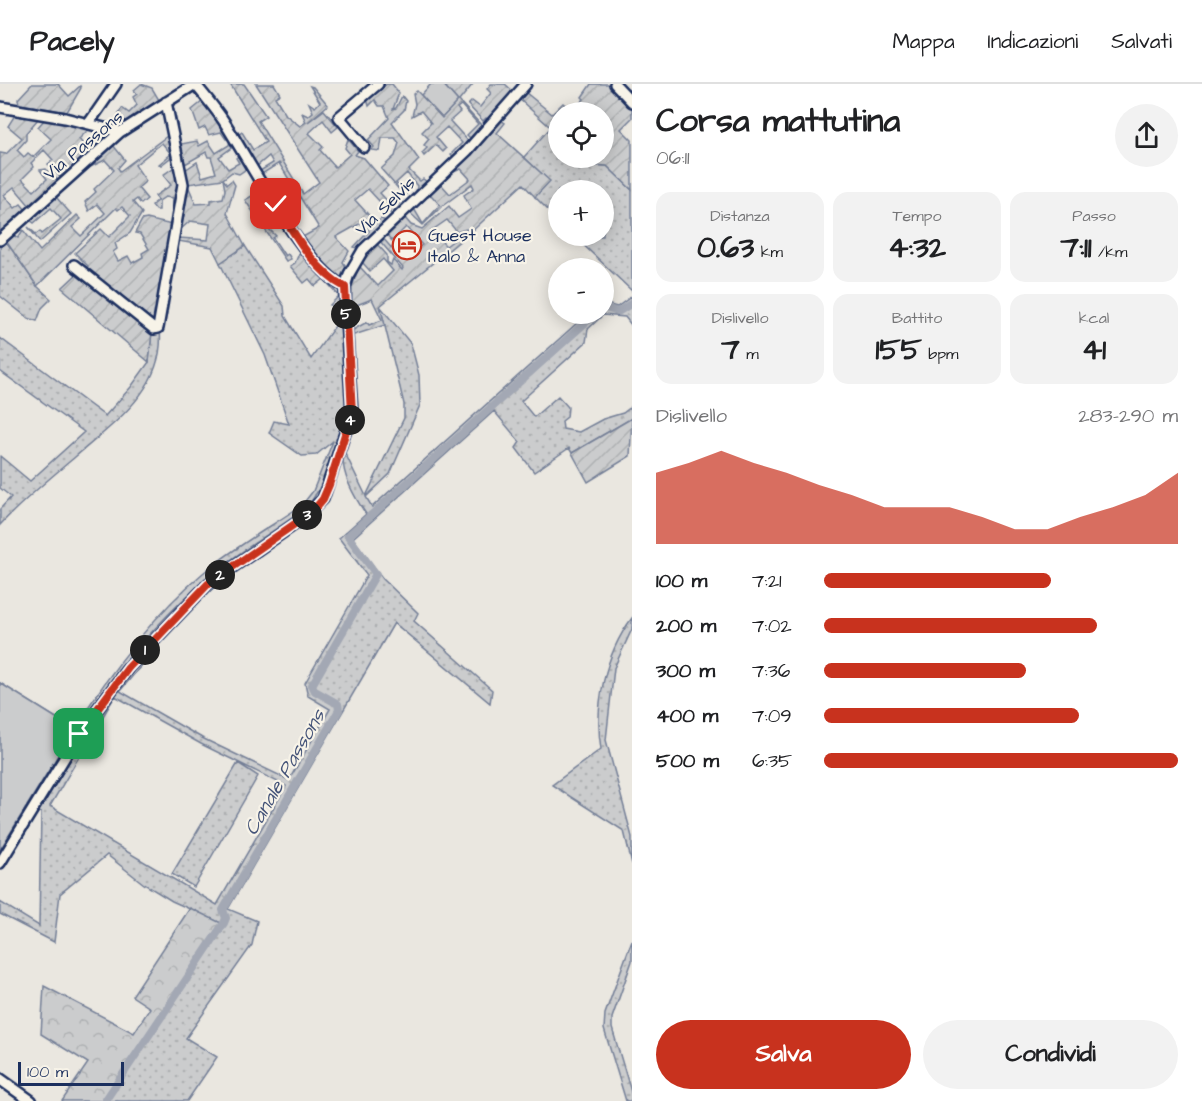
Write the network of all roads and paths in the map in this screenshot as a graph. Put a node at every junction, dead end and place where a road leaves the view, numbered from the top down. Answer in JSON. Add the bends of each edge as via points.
{"nodes":[{"id":1,"x":116,"y":84,"type":"edge"},
{"id":2,"x":195,"y":84,"type":"edge"},
{"id":3,"x":378,"y":84,"type":"edge"},
{"id":4,"x":526,"y":84,"type":"edge"},
{"id":5,"x":615,"y":84,"type":"edge"},
{"id":6,"x":166,"y":102,"type":"junction"},
{"id":7,"x":632,"y":102,"type":"edge"},
{"id":8,"x":0,"y":107,"type":"edge"},
{"id":9,"x":89,"y":123,"type":"junction"},
{"id":10,"x":120,"y":132,"type":"junction"},
{"id":11,"x":364,"y":147,"type":"dead end"},
{"id":12,"x":0,"y":240,"type":"edge"},
{"id":13,"x":74,"y":265,"type":"dead end"},
{"id":14,"x":345,"y":287,"type":"junction"},
{"id":15,"x":0,"y":863,"type":"edge"},
{"id":16,"x":0,"y":1079,"type":"edge"},
{"id":17,"x":31,"y":1101,"type":"edge"}],
"edges":[{"from":1,"to":9,"type":"street"},
{"from":2,"to":6,"type":"street","name":"Via Passons"},
{"from":2,"to":14,"type":"street","via":[[222,118],[303,246]]},
{"from":3,"to":11,"type":"street","via":[[339,117]]},
{"from":4,"to":14,"type":"street","name":"Via Selvis","via":[[467,151],[363,250]]},
{"from":5,"to":7,"type":"street"},
{"from":6,"to":10,"type":"street","name":"Via Passons"},
{"from":6,"to":13,"type":"street","via":[[183,184],[158,328],[154,329]]},
{"from":8,"to":9,"type":"street"},
{"from":9,"to":10,"type":"street"},
{"from":10,"to":12,"type":"street","name":"Via Passons"},
{"from":14,"to":15,"type":"street","name":"Via Selvis","via":[[352,412],[323,499],[301,520],[208,584],[128,668],[79,734]]},
{"from":16,"to":17,"type":"main road"}]}
